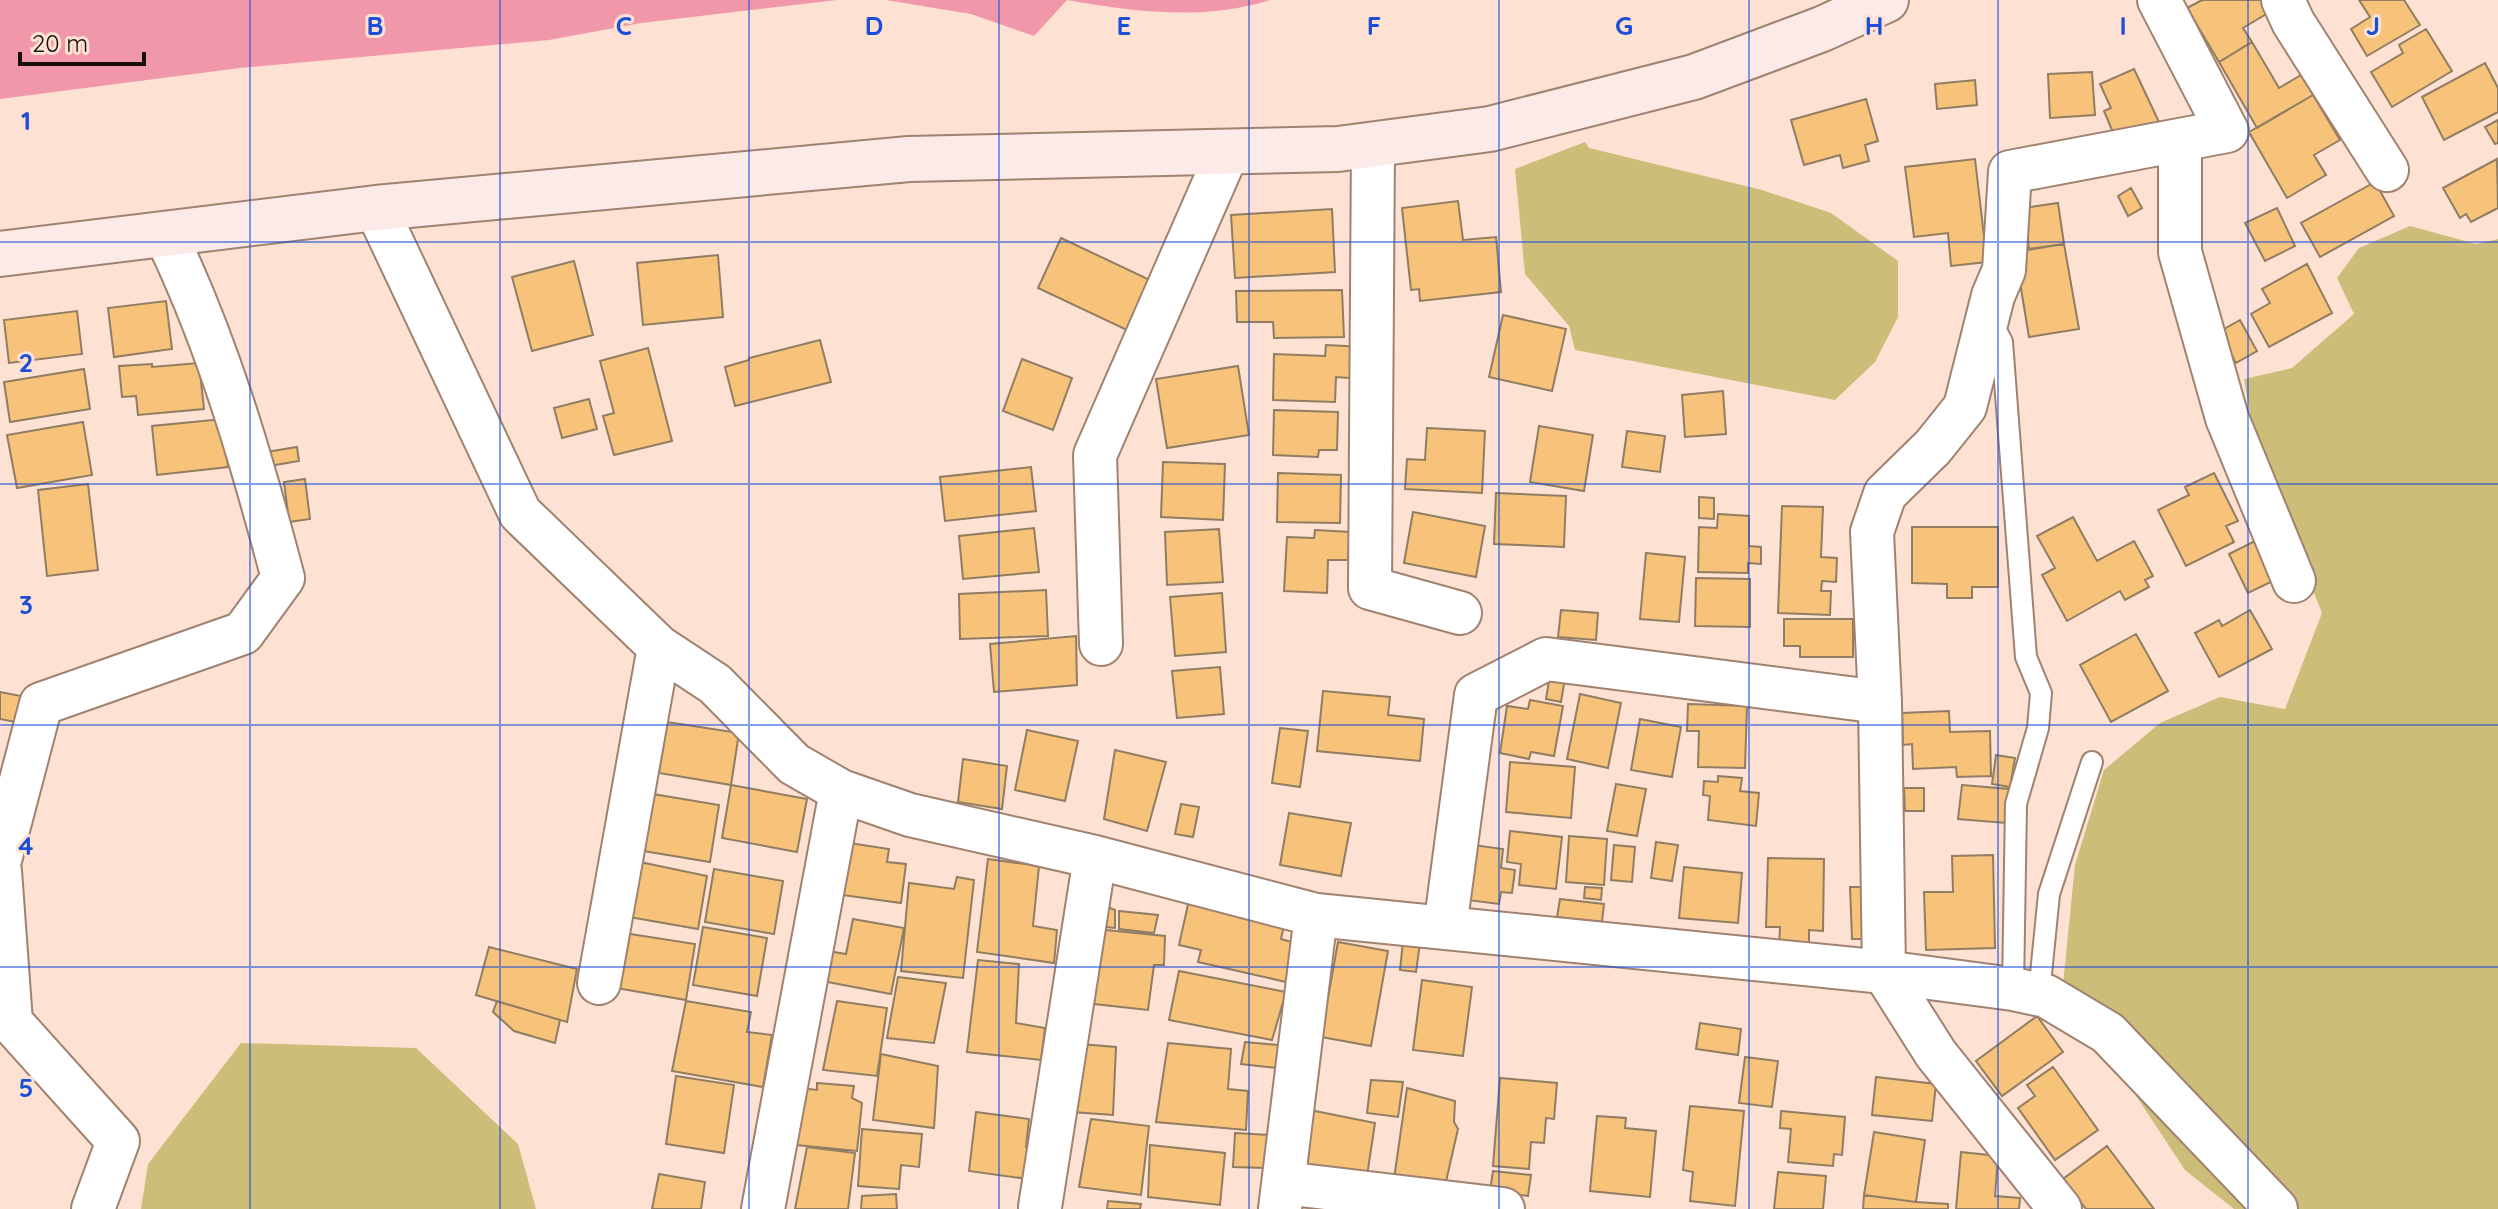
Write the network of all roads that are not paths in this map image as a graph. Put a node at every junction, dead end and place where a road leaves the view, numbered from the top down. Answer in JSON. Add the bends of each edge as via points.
{"nodes":[{"id":1,"x":1886,"y":0,"type":"edge"},
{"id":2,"x":2159,"y":0,"type":"edge"},
{"id":3,"x":2283,"y":0,"type":"edge"},
{"id":4,"x":2180,"y":140,"type":"junction"},
{"id":5,"x":1373,"y":144,"type":"junction"},
{"id":6,"x":1228,"y":151,"type":"junction"},
{"id":7,"x":2387,"y":170,"type":"dead end"},
{"id":8,"x":376,"y":208,"type":"junction"},
{"id":9,"x":165,"y":234,"type":"junction"},
{"id":10,"x":0,"y":254,"type":"edge"},
{"id":11,"x":1988,"y":317,"type":"junction"},
{"id":12,"x":2294,"y":581,"type":"dead end"},
{"id":13,"x":1460,"y":613,"type":"dead end"},
{"id":14,"x":1101,"y":644,"type":"dead end"},
{"id":15,"x":659,"y":647,"type":"junction"},
{"id":16,"x":1880,"y":702,"type":"junction"},
{"id":17,"x":2092,"y":762,"type":"dead end"},
{"id":18,"x":841,"y":791,"type":"junction"},
{"id":19,"x":1095,"y":857,"type":"junction"},
{"id":20,"x":0,"y":860,"type":"edge"},
{"id":21,"x":0,"y":871,"type":"edge"},
{"id":22,"x":1316,"y":915,"type":"junction"},
{"id":23,"x":1445,"y":928,"type":"junction"},
{"id":24,"x":1884,"y":972,"type":"junction"},
{"id":25,"x":599,"y":983,"type":"dead end"},
{"id":26,"x":2026,"y":992,"type":"junction"},
{"id":27,"x":1282,"y":1196,"type":"edge"},
{"id":28,"x":1040,"y":1207,"type":"dead end"},
{"id":29,"x":93,"y":1209,"type":"edge"},
{"id":30,"x":763,"y":1209,"type":"edge"},
{"id":31,"x":1503,"y":1209,"type":"edge"},
{"id":32,"x":2060,"y":1209,"type":"edge"},
{"id":33,"x":2276,"y":1209,"type":"edge"}],
"edges":[{"from":1,"to":5,"type":"street","via":[[1694,77],[1490,129]]},
{"from":2,"to":4,"type":"street","via":[[2227,131]]},
{"from":3,"to":7,"type":"street"},
{"from":4,"to":11,"type":"street","via":[[2010,172],[2004,270]]},
{"from":4,"to":12,"type":"street","via":[[2180,252],[2227,418]]},
{"from":5,"to":6,"type":"street"},
{"from":5,"to":13,"type":"street","via":[[1370,588]]},
{"from":6,"to":8,"type":"street","via":[[909,159]]},
{"from":6,"to":14,"type":"street","via":[[1095,455]]},
{"from":8,"to":9,"type":"street"},
{"from":8,"to":15,"type":"street","via":[[520,513]]},
{"from":9,"to":10,"type":"street"},
{"from":9,"to":20,"type":"street","via":[[198,307],[257,479],[283,578],[243,633],[41,704]]},
{"from":11,"to":16,"type":"street","via":[[1965,407],[1885,494],[1872,532]]},
{"from":11,"to":26,"type":"lane","via":[[2002,342],[2026,657],[2041,693],[2038,728],[2016,804]]},
{"from":15,"to":18,"type":"street","via":[[715,684],[794,764]]},
{"from":15,"to":25,"type":"street"},
{"from":16,"to":23,"type":"street","via":[[1546,659],[1476,695]]},
{"from":16,"to":24,"type":"street"},
{"from":17,"to":26,"type":"lane","via":[[2049,894]]},
{"from":18,"to":19,"type":"street","via":[[910,815]]},
{"from":18,"to":30,"type":"street"},
{"from":19,"to":22,"type":"street"},
{"from":19,"to":28,"type":"street"},
{"from":21,"to":29,"type":"street","via":[[11,1022],[118,1141]]},
{"from":22,"to":23,"type":"street"},
{"from":22,"to":27,"type":"street"},
{"from":23,"to":24,"type":"street"},
{"from":24,"to":26,"type":"street"},
{"from":24,"to":32,"type":"street","via":[[1936,1054]]},
{"from":26,"to":33,"type":"street","via":[[2046,996],[2108,1033]]},
{"from":27,"to":31,"type":"street"}]}
